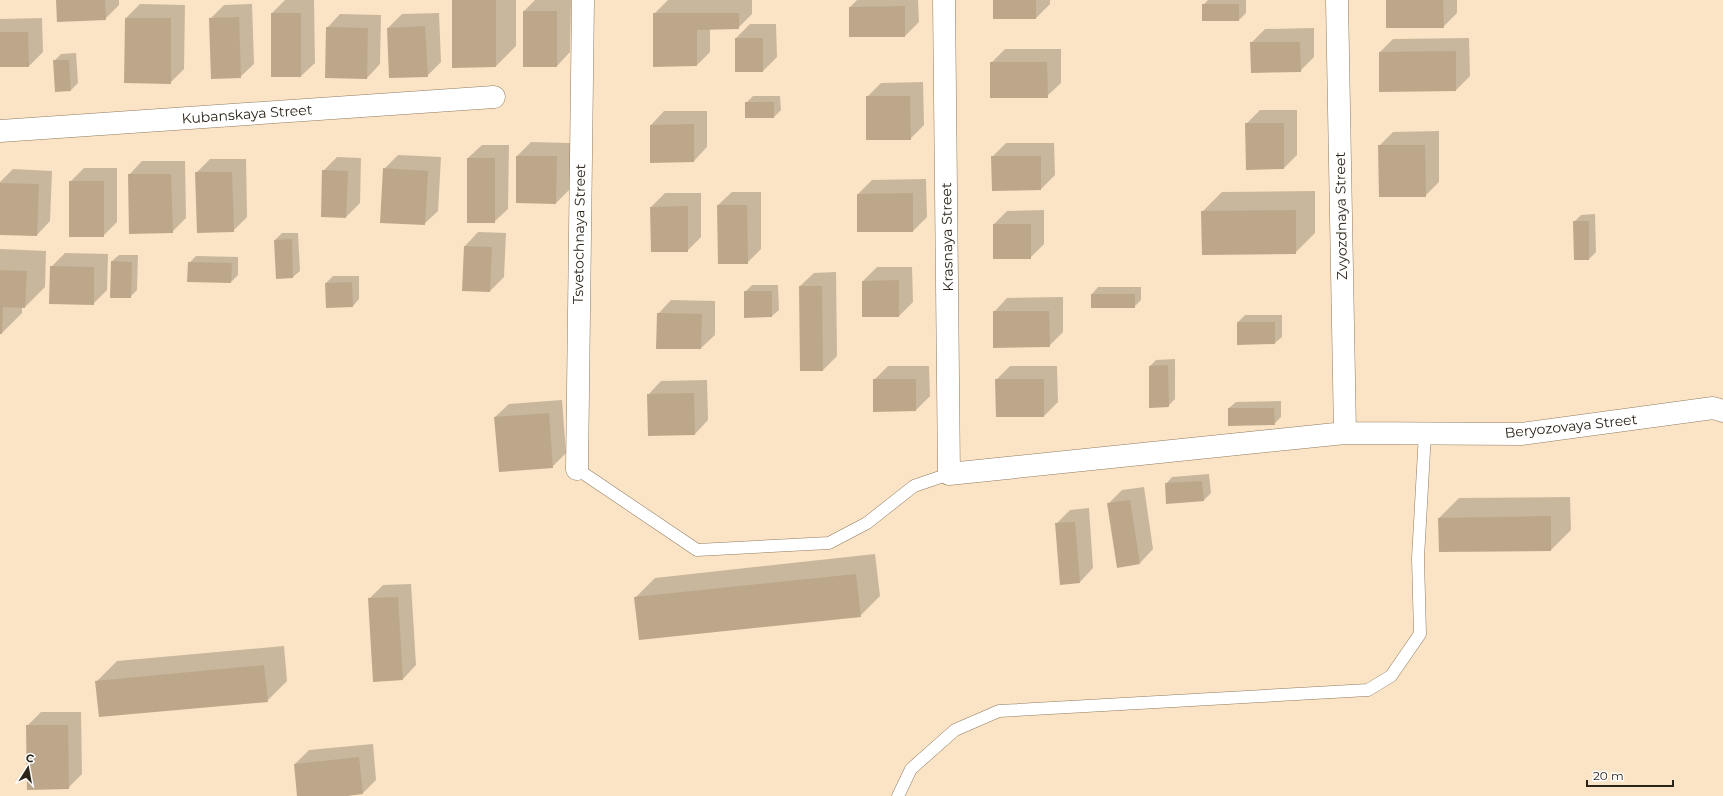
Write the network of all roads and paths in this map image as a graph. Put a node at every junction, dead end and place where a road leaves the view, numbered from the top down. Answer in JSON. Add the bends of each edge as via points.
{"nodes":[{"id":1,"x":583,"y":0,"type":"edge"},
{"id":2,"x":944,"y":0,"type":"edge"},
{"id":3,"x":1337,"y":0,"type":"edge"},
{"id":4,"x":494,"y":97,"type":"dead end"},
{"id":5,"x":0,"y":131,"type":"edge"},
{"id":6,"x":1723,"y":411,"type":"edge"},
{"id":7,"x":1346,"y":433,"type":"junction"},
{"id":8,"x":1425,"y":433,"type":"junction"},
{"id":9,"x":577,"y":469,"type":"joint"},
{"id":10,"x":949,"y":474,"type":"junction"},
{"id":11,"x":898,"y":796,"type":"edge"}],
"edges":[{"from":1,"to":9,"type":"street","name":"Tsvetochnaya Street"},
{"from":2,"to":10,"type":"street","name":"Krasnaya Street"},
{"from":3,"to":7,"type":"street","name":"Zvyozdnaya Street"},
{"from":4,"to":5,"type":"street","name":"Kubanskaya Street"},
{"from":6,"to":8,"type":"street","name":"Beryozovaya Street","via":[[1713,408],[1521,434]]},
{"from":7,"to":8,"type":"street","name":"Beryozovaya Street"},
{"from":7,"to":10,"type":"street","name":"Beryozovaya Street"},
{"from":8,"to":11,"type":"lane","via":[[1418,558],[1420,634],[1391,676],[1368,690],[999,710],[955,730],[911,769]]},
{"from":9,"to":10,"type":"lane","via":[[697,550],[829,543],[867,523],[914,486]]}]}
